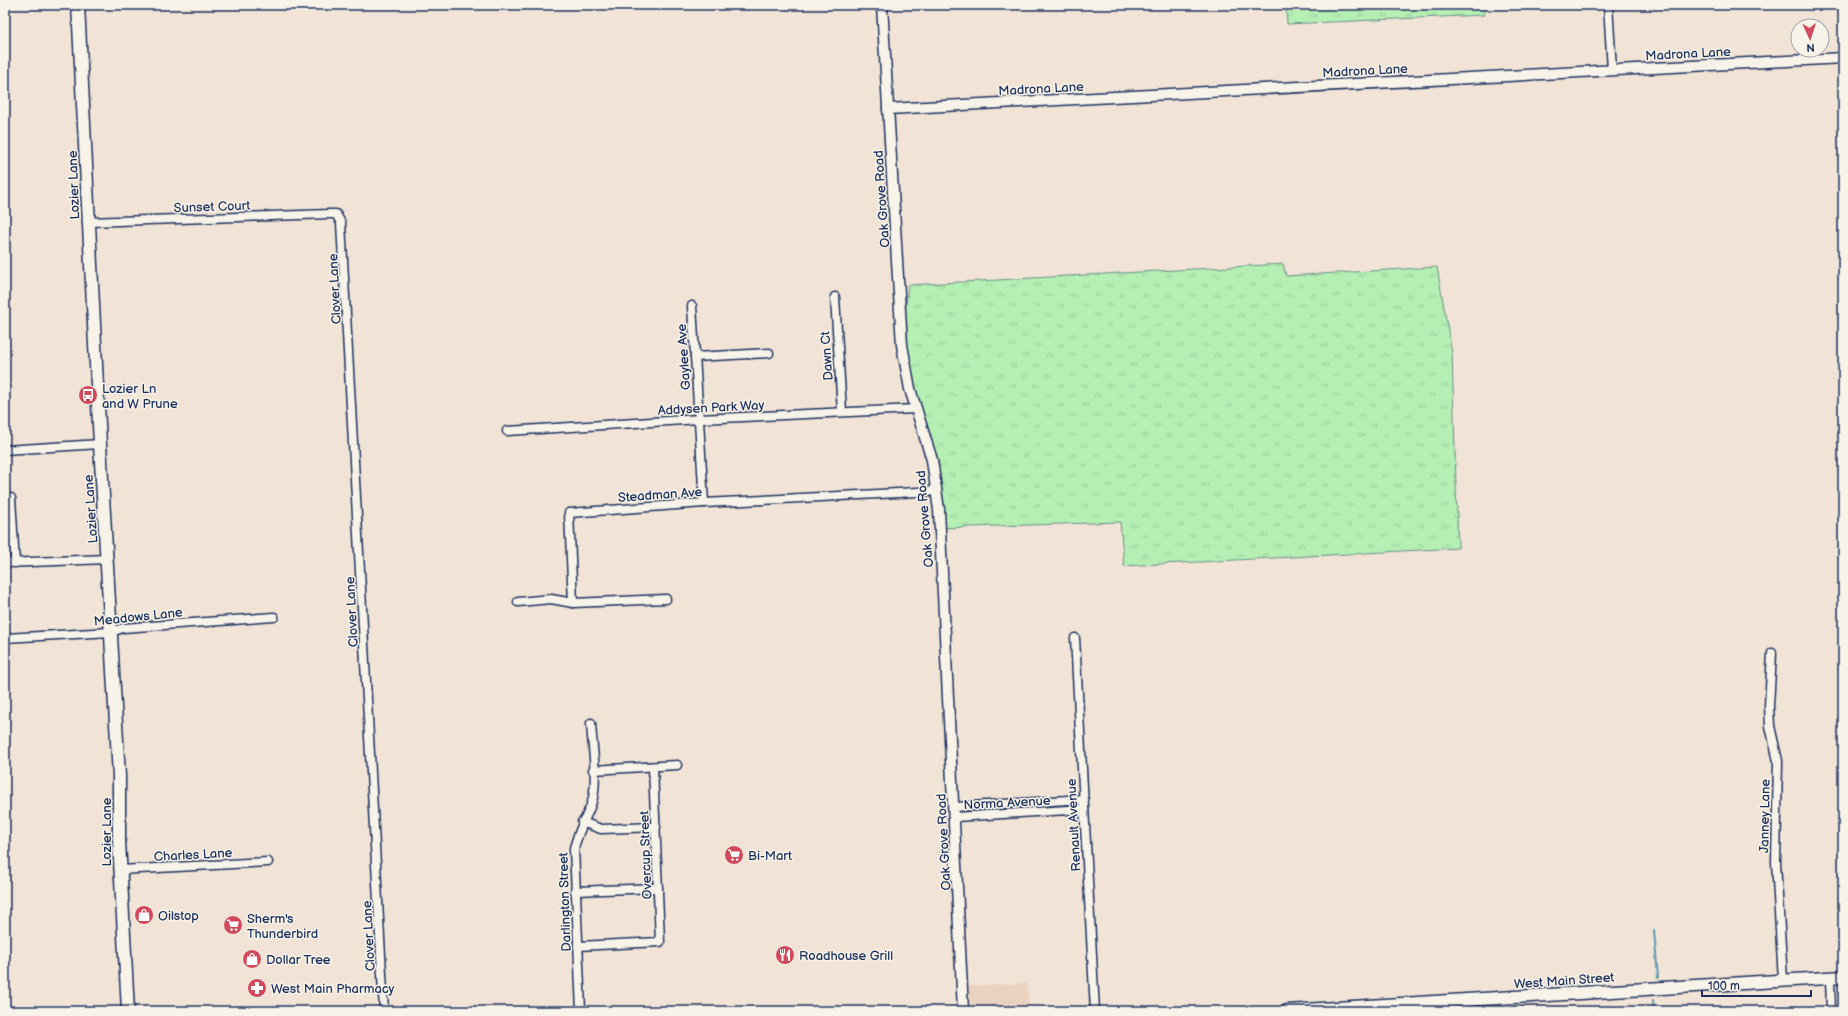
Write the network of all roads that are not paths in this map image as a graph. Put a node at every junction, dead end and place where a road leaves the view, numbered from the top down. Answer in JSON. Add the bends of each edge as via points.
{"nodes":[{"id":1,"x":78,"y":5,"type":"edge"},
{"id":2,"x":882,"y":5,"type":"edge"},
{"id":3,"x":1608,"y":5,"type":"edge"},
{"id":4,"x":1843,"y":58,"type":"edge"},
{"id":5,"x":1612,"y":70,"type":"junction"},
{"id":6,"x":888,"y":109,"type":"junction"},
{"id":7,"x":336,"y":214,"type":"joint"},
{"id":8,"x":88,"y":222,"type":"junction"},
{"id":9,"x":834,"y":297,"type":"dead end"},
{"id":10,"x":692,"y":306,"type":"dead end"},
{"id":11,"x":769,"y":353,"type":"dead end"},
{"id":12,"x":696,"y":357,"type":"junction"},
{"id":13,"x":915,"y":409,"type":"junction"},
{"id":14,"x":842,"y":412,"type":"junction"},
{"id":15,"x":700,"y":419,"type":"junction"},
{"id":16,"x":508,"y":431,"type":"dead end"},
{"id":17,"x":100,"y":444,"type":"junction"},
{"id":18,"x":5,"y":450,"type":"edge"},
{"id":19,"x":937,"y":491,"type":"junction"},
{"id":20,"x":11,"y":498,"type":"dead end"},
{"id":21,"x":704,"y":503,"type":"junction"},
{"id":22,"x":108,"y":559,"type":"junction"},
{"id":23,"x":5,"y":563,"type":"edge"},
{"id":24,"x":15,"y":563,"type":"junction"},
{"id":25,"x":666,"y":599,"type":"dead end"},
{"id":26,"x":518,"y":602,"type":"dead end"},
{"id":27,"x":573,"y":603,"type":"junction"},
{"id":28,"x":274,"y":617,"type":"dead end"},
{"id":29,"x":111,"y":632,"type":"junction"},
{"id":30,"x":5,"y":638,"type":"edge"},
{"id":31,"x":1075,"y":638,"type":"dead end"},
{"id":32,"x":1772,"y":653,"type":"dead end"},
{"id":33,"x":591,"y":723,"type":"dead end"},
{"id":34,"x":653,"y":766,"type":"junction"},
{"id":35,"x":677,"y":766,"type":"dead end"},
{"id":36,"x":593,"y":770,"type":"junction"},
{"id":37,"x":1084,"y":799,"type":"junction"},
{"id":38,"x":1084,"y":809,"type":"junction"},
{"id":39,"x":955,"y":812,"type":"junction"},
{"id":40,"x":582,"y":822,"type":"junction"},
{"id":41,"x":656,"y":827,"type":"junction"},
{"id":42,"x":268,"y":862,"type":"dead end"},
{"id":43,"x":120,"y":870,"type":"junction"},
{"id":44,"x":658,"y":888,"type":"junction"},
{"id":45,"x":575,"y":892,"type":"junction"},
{"id":46,"x":578,"y":946,"type":"junction"},
{"id":47,"x":1843,"y":977,"type":"edge"},
{"id":48,"x":1830,"y":978,"type":"junction"},
{"id":49,"x":1783,"y":980,"type":"junction"},
{"id":50,"x":128,"y":1011,"type":"edge"},
{"id":51,"x":384,"y":1011,"type":"edge"},
{"id":52,"x":581,"y":1011,"type":"edge"},
{"id":53,"x":963,"y":1011,"type":"edge"},
{"id":54,"x":1095,"y":1011,"type":"edge"},
{"id":55,"x":1287,"y":1011,"type":"edge"},
{"id":56,"x":1831,"y":1011,"type":"edge"}],
"edges":[{"from":1,"to":8,"type":"main road","name":"Lozier Lane"},
{"from":2,"to":6,"type":"street","name":"Oak Grove Road"},
{"from":3,"to":5,"type":"street"},
{"from":4,"to":5,"type":"street","name":"Madrona Lane"},
{"from":5,"to":6,"type":"street","name":"Madrona Lane"},
{"from":6,"to":13,"type":"street","name":"Oak Grove Road","via":[[902,345]]},
{"from":7,"to":8,"type":"street","name":"Sunset Court"},
{"from":7,"to":51,"type":"street","name":"Clover Lane","via":[[341,223],[344,260]]},
{"from":8,"to":17,"type":"main road","name":"Lozier Lane"},
{"from":9,"to":14,"type":"street","name":"Dawn Ct"},
{"from":10,"to":12,"type":"street","name":"Gaylee Ave"},
{"from":11,"to":12,"type":"street"},
{"from":12,"to":15,"type":"street","name":"Gaylee Ave"},
{"from":13,"to":14,"type":"street","name":"Addysen Park Way"},
{"from":13,"to":19,"type":"street","name":"Oak Grove Road","via":[[932,460]]},
{"from":14,"to":15,"type":"street","name":"Addysen Park Way"},
{"from":15,"to":16,"type":"street","name":"Addysen Park Way"},
{"from":15,"to":21,"type":"street","name":"Gaylee Ave"},
{"from":17,"to":18,"type":"street"},
{"from":17,"to":22,"type":"main road","name":"Lozier Lane"},
{"from":19,"to":21,"type":"street","name":"Steadman Ave"},
{"from":19,"to":39,"type":"street","name":"Oak Grove Road"},
{"from":20,"to":24,"type":"street"},
{"from":21,"to":27,"type":"street","name":"Steadman Ave","via":[[569,513]]},
{"from":22,"to":24,"type":"street"},
{"from":22,"to":29,"type":"main road","name":"Lozier Lane"},
{"from":23,"to":24,"type":"street"},
{"from":25,"to":27,"type":"street"},
{"from":26,"to":27,"type":"street","via":[[551,599]]},
{"from":28,"to":29,"type":"street","name":"Meadows Lane","via":[[123,628]]},
{"from":29,"to":30,"type":"street","name":"Meadows Lane"},
{"from":29,"to":43,"type":"main road","name":"Lozier Lane","via":[[120,796]]},
{"from":31,"to":37,"type":"street","name":"Renault Avenue"},
{"from":32,"to":49,"type":"street","name":"Janney Lane","via":[[1769,706],[1770,726],[1778,761],[1776,862]]},
{"from":33,"to":36,"type":"street","name":"Darlington Street"},
{"from":34,"to":35,"type":"street"},
{"from":34,"to":36,"type":"street"},
{"from":34,"to":41,"type":"street","name":"Overcup Street"},
{"from":36,"to":40,"type":"street","name":"Darlington Street","via":[[591,804]]},
{"from":37,"to":38,"type":"street","name":"Renault Avenue"},
{"from":37,"to":39,"type":"street","name":"Norma Avenue"},
{"from":38,"to":39,"type":"street","name":"Norma Avenue"},
{"from":38,"to":54,"type":"street","name":"Renault Avenue"},
{"from":39,"to":53,"type":"street","name":"Oak Grove Road"},
{"from":40,"to":41,"type":"street","via":[[601,829]]},
{"from":40,"to":45,"type":"street","name":"Darlington Street","via":[[574,848]]},
{"from":41,"to":44,"type":"street","name":"Overcup Street"},
{"from":42,"to":43,"type":"street","name":"Charles Lane"},
{"from":43,"to":50,"type":"main road","name":"Lozier Lane"},
{"from":44,"to":45,"type":"street"},
{"from":44,"to":46,"type":"street","name":"Overcup Street","via":[[660,942]]},
{"from":45,"to":46,"type":"street","name":"Darlington Street"},
{"from":46,"to":52,"type":"street","name":"Darlington Street"},
{"from":47,"to":48,"type":"main road","name":"West Main Street"},
{"from":48,"to":49,"type":"main road","name":"West Main Street"},
{"from":48,"to":56,"type":"street"},
{"from":49,"to":55,"type":"main road","name":"West Main Street"}]}
